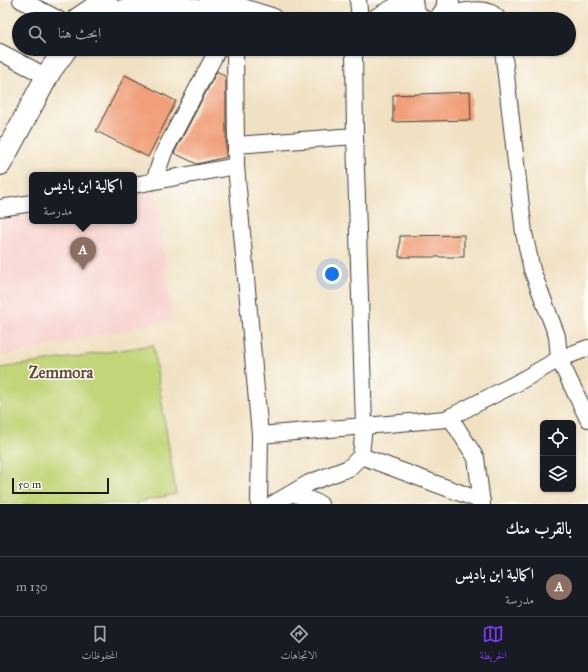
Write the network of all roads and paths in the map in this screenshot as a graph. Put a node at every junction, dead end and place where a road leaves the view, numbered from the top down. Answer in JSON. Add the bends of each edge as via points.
{"nodes":[{"id":1,"x":21,"y":0,"type":"edge"},
{"id":2,"x":106,"y":0,"type":"edge"},
{"id":3,"x":211,"y":0,"type":"edge"},
{"id":4,"x":358,"y":0,"type":"edge"},
{"id":5,"x":414,"y":7,"type":"edge"},
{"id":6,"x":447,"y":7,"type":"edge"},
{"id":7,"x":44,"y":12,"type":"edge"},
{"id":8,"x":88,"y":12,"type":"edge"},
{"id":9,"x":96,"y":12,"type":"edge"},
{"id":10,"x":203,"y":12,"type":"edge"},
{"id":11,"x":249,"y":12,"type":"edge"},
{"id":12,"x":359,"y":12,"type":"edge"},
{"id":13,"x":399,"y":12,"type":"edge"},
{"id":14,"x":492,"y":12,"type":"edge"},
{"id":15,"x":0,"y":52,"type":"edge"},
{"id":16,"x":46,"y":56,"type":"edge"},
{"id":17,"x":61,"y":56,"type":"edge"},
{"id":18,"x":214,"y":56,"type":"edge"},
{"id":19,"x":235,"y":56,"type":"edge"},
{"id":20,"x":354,"y":56,"type":"edge"},
{"id":21,"x":504,"y":56,"type":"edge"},
{"id":22,"x":36,"y":71,"type":"junction"},
{"id":23,"x":355,"y":136,"type":"junction"},
{"id":24,"x":0,"y":137,"type":"edge"},
{"id":25,"x":236,"y":145,"type":"junction"},
{"id":26,"x":0,"y":164,"type":"edge"},
{"id":27,"x":236,"y":166,"type":"junction"},
{"id":28,"x":154,"y":181,"type":"junction"},
{"id":29,"x":137,"y":184,"type":"edge"},
{"id":30,"x":29,"y":203,"type":"edge"},
{"id":31,"x":0,"y":208,"type":"edge"},
{"id":32,"x":588,"y":348,"type":"edge"},
{"id":33,"x":559,"y":359,"type":"junction"},
{"id":34,"x":450,"y":417,"type":"junction"},
{"id":35,"x":588,"y":419,"type":"edge"},
{"id":36,"x":364,"y":425,"type":"junction"},
{"id":37,"x":260,"y":435,"type":"junction"},
{"id":38,"x":360,"y":456,"type":"junction"},
{"id":39,"x":293,"y":493,"type":"junction"},
{"id":40,"x":482,"y":503,"type":"edge"},
{"id":41,"x":259,"y":504,"type":"edge"},
{"id":42,"x":273,"y":504,"type":"edge"},
{"id":43,"x":320,"y":504,"type":"edge"}],
"edges":[{"from":1,"to":7,"type":"street"},
{"from":2,"to":8,"type":"main road"},
{"from":3,"to":11,"type":"main road"},
{"from":4,"to":12,"type":"street"},
{"from":5,"to":13,"type":"main road"},
{"from":6,"to":14,"type":"street"},
{"from":9,"to":10,"type":"main road","via":[[116,10],[139,3],[158,3]]},
{"from":15,"to":22,"type":"street"},
{"from":16,"to":22,"type":"main road"},
{"from":17,"to":26,"type":"main road","via":[[50,71]]},
{"from":18,"to":28,"type":"street","via":[[164,152]]},
{"from":19,"to":25,"type":"street"},
{"from":20,"to":23,"type":"street"},
{"from":21,"to":33,"type":"street","via":[[524,233],[532,270],[557,336]]},
{"from":22,"to":24,"type":"main road"},
{"from":23,"to":25,"type":"street"},
{"from":23,"to":36,"type":"street"},
{"from":25,"to":27,"type":"street"},
{"from":27,"to":28,"type":"street"},
{"from":27,"to":37,"type":"street"},
{"from":28,"to":29,"type":"street"},
{"from":30,"to":31,"type":"street"},
{"from":32,"to":33,"type":"street"},
{"from":33,"to":34,"type":"street"},
{"from":33,"to":35,"type":"street"},
{"from":34,"to":36,"type":"street"},
{"from":34,"to":40,"type":"street","via":[[476,458]]},
{"from":36,"to":37,"type":"street"},
{"from":36,"to":38,"type":"street"},
{"from":37,"to":41,"type":"street"},
{"from":38,"to":39,"type":"street","via":[[349,468]]},
{"from":38,"to":40,"type":"street"},
{"from":39,"to":42,"type":"street"},
{"from":39,"to":43,"type":"street"}]}
